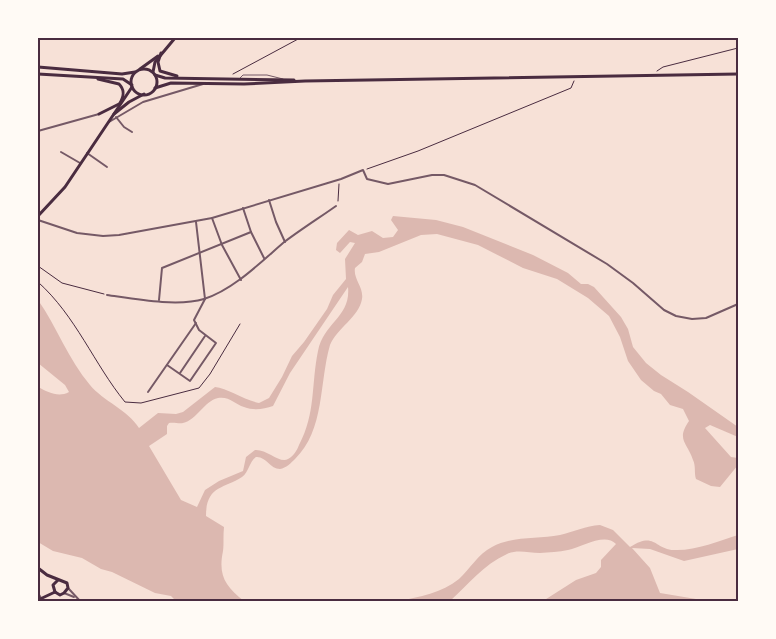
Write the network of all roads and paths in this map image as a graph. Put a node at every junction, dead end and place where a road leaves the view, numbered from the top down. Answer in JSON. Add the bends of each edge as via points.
{"nodes":[{"id":1,"x":175,"y":38,"type":"edge"},
{"id":2,"x":300,"y":38,"type":"edge"},
{"id":3,"x":738,"y":48,"type":"edge"},
{"id":4,"x":161,"y":53,"type":"junction"},
{"id":5,"x":38,"y":67,"type":"edge"},
{"id":6,"x":140,"y":69,"type":"junction"},
{"id":7,"x":135,"y":72,"type":"junction"},
{"id":8,"x":234,"y":73,"type":"dead end"},
{"id":9,"x":38,"y":74,"type":"edge"},
{"id":10,"x":154,"y":74,"type":"junction"},
{"id":11,"x":651,"y":74,"type":"junction"},
{"id":12,"x":738,"y":74,"type":"edge"},
{"id":13,"x":577,"y":76,"type":"junction"},
{"id":14,"x":88,"y":77,"type":"junction"},
{"id":15,"x":190,"y":78,"type":"junction"},
{"id":16,"x":305,"y":81,"type":"junction"},
{"id":17,"x":203,"y":84,"type":"junction"},
{"id":18,"x":132,"y":86,"type":"junction"},
{"id":19,"x":155,"y":88,"type":"junction"},
{"id":20,"x":144,"y":94,"type":"junction"},
{"id":21,"x":120,"y":103,"type":"junction"},
{"id":22,"x":99,"y":114,"type":"junction"},
{"id":23,"x":114,"y":116,"type":"junction"},
{"id":24,"x":107,"y":123,"type":"junction"},
{"id":25,"x":38,"y":131,"type":"edge"},
{"id":26,"x":132,"y":132,"type":"dead end"},
{"id":27,"x":61,"y":152,"type":"dead end"},
{"id":28,"x":87,"y":153,"type":"junction"},
{"id":29,"x":80,"y":163,"type":"junction"},
{"id":30,"x":107,"y":167,"type":"dead end"},
{"id":31,"x":363,"y":170,"type":"junction"},
{"id":32,"x":339,"y":180,"type":"junction"},
{"id":33,"x":269,"y":200,"type":"junction"},
{"id":34,"x":336,"y":206,"type":"joint"},
{"id":35,"x":243,"y":208,"type":"junction"},
{"id":36,"x":38,"y":216,"type":"edge"},
{"id":37,"x":212,"y":218,"type":"junction"},
{"id":38,"x":44,"y":222,"type":"junction"},
{"id":39,"x":196,"y":222,"type":"junction"},
{"id":40,"x":251,"y":232,"type":"junction"},
{"id":41,"x":285,"y":242,"type":"junction"},
{"id":42,"x":222,"y":245,"type":"junction"},
{"id":43,"x":199,"y":254,"type":"junction"},
{"id":44,"x":265,"y":259,"type":"junction"},
{"id":45,"x":38,"y":266,"type":"edge"},
{"id":46,"x":241,"y":280,"type":"junction"},
{"id":47,"x":38,"y":282,"type":"edge"},
{"id":48,"x":107,"y":295,"type":"joint"},
{"id":49,"x":205,"y":299,"type":"junction"},
{"id":50,"x":159,"y":300,"type":"junction"},
{"id":51,"x":738,"y":304,"type":"edge"},
{"id":52,"x":196,"y":323,"type":"junction"},
{"id":53,"x":240,"y":324,"type":"dead end"},
{"id":54,"x":205,"y":336,"type":"junction"},
{"id":55,"x":167,"y":364,"type":"junction"},
{"id":56,"x":180,"y":374,"type":"junction"},
{"id":57,"x":148,"y":392,"type":"dead end"},
{"id":58,"x":38,"y":568,"type":"edge"},
{"id":59,"x":47,"y":575,"type":"junction"},
{"id":60,"x":58,"y":580,"type":"junction"},
{"id":61,"x":53,"y":588,"type":"junction"},
{"id":62,"x":68,"y":588,"type":"junction"},
{"id":63,"x":38,"y":593,"type":"edge"},
{"id":64,"x":64,"y":593,"type":"junction"},
{"id":65,"x":41,"y":598,"type":"edge"},
{"id":66,"x":77,"y":598,"type":"junction"},
{"id":67,"x":81,"y":602,"type":"edge"}],
"edges":[{"from":1,"to":4,"type":"main road"},
{"from":2,"to":8,"type":"path"},
{"from":3,"to":11,"type":"path","via":[[663,67]]},
{"from":4,"to":6,"type":"main road"},
{"from":4,"to":10,"type":"main road"},
{"from":4,"to":15,"type":"main road","via":[[160,71]]},
{"from":5,"to":7,"type":"main road"},
{"from":6,"to":7,"type":"main road"},
{"from":6,"to":10,"type":"main road"},
{"from":7,"to":18,"type":"main road"},
{"from":9,"to":14,"type":"main road"},
{"from":10,"to":15,"type":"main road"},
{"from":10,"to":19,"type":"main road"},
{"from":11,"to":12,"type":"main road"},
{"from":11,"to":13,"type":"main road"},
{"from":13,"to":16,"type":"main road"},
{"from":13,"to":31,"type":"path","via":[[571,88]]},
{"from":14,"to":18,"type":"main road","via":[[123,79]]},
{"from":14,"to":21,"type":"main road","via":[[119,84],[124,95]]},
{"from":15,"to":16,"type":"main road"},
{"from":16,"to":17,"type":"main road"},
{"from":17,"to":19,"type":"main road","via":[[171,83]]},
{"from":17,"to":23,"type":"street","via":[[151,99]]},
{"from":18,"to":20,"type":"main road"},
{"from":18,"to":21,"type":"main road"},
{"from":19,"to":20,"type":"main road"},
{"from":20,"to":23,"type":"main road"},
{"from":21,"to":22,"type":"main road"},
{"from":21,"to":23,"type":"main road"},
{"from":22,"to":23,"type":"main road"},
{"from":22,"to":24,"type":"main road"},
{"from":22,"to":25,"type":"street"},
{"from":23,"to":24,"type":"main road"},
{"from":23,"to":26,"type":"street"},
{"from":24,"to":28,"type":"main road"},
{"from":27,"to":29,"type":"street"},
{"from":28,"to":29,"type":"main road"},
{"from":28,"to":30,"type":"street"},
{"from":29,"to":36,"type":"main road","via":[[65,187]]},
{"from":31,"to":32,"type":"street"},
{"from":31,"to":51,"type":"street","via":[[367,179],[388,184],[444,175],[475,185],[607,264],[676,316],[706,318]]},
{"from":32,"to":33,"type":"street"},
{"from":32,"to":34,"type":"path"},
{"from":33,"to":35,"type":"street"},
{"from":33,"to":41,"type":"street"},
{"from":34,"to":41,"type":"street"},
{"from":35,"to":37,"type":"street"},
{"from":35,"to":40,"type":"street"},
{"from":36,"to":38,"type":"street"},
{"from":36,"to":38,"type":"street"},
{"from":37,"to":39,"type":"street"},
{"from":37,"to":42,"type":"street"},
{"from":38,"to":39,"type":"street","via":[[77,233],[103,236]]},
{"from":39,"to":43,"type":"street"},
{"from":40,"to":42,"type":"street"},
{"from":40,"to":44,"type":"street"},
{"from":41,"to":44,"type":"street"},
{"from":42,"to":43,"type":"street"},
{"from":42,"to":46,"type":"street"},
{"from":43,"to":49,"type":"street"},
{"from":43,"to":50,"type":"street","via":[[162,268]]},
{"from":44,"to":46,"type":"street"},
{"from":45,"to":48,"type":"path","via":[[62,283]]},
{"from":46,"to":49,"type":"street"},
{"from":47,"to":53,"type":"path","via":[[71,320],[125,402],[141,403],[199,388]]},
{"from":48,"to":50,"type":"street"},
{"from":49,"to":50,"type":"street"},
{"from":49,"to":52,"type":"street"},
{"from":52,"to":54,"type":"street"},
{"from":52,"to":55,"type":"street"},
{"from":54,"to":56,"type":"street"},
{"from":54,"to":56,"type":"street","via":[[216,343],[190,381]]},
{"from":55,"to":56,"type":"street"},
{"from":55,"to":57,"type":"street"},
{"from":58,"to":59,"type":"main road"},
{"from":59,"to":60,"type":"main road"},
{"from":59,"to":61,"type":"main road"},
{"from":60,"to":61,"type":"main road"},
{"from":60,"to":62,"type":"main road","via":[[65,581]]},
{"from":61,"to":64,"type":"main road","via":[[60,595]]},
{"from":61,"to":65,"type":"main road"},
{"from":62,"to":64,"type":"main road"},
{"from":62,"to":66,"type":"street"},
{"from":63,"to":65,"type":"street"},
{"from":64,"to":66,"type":"street"},
{"from":66,"to":67,"type":"street"}]}
